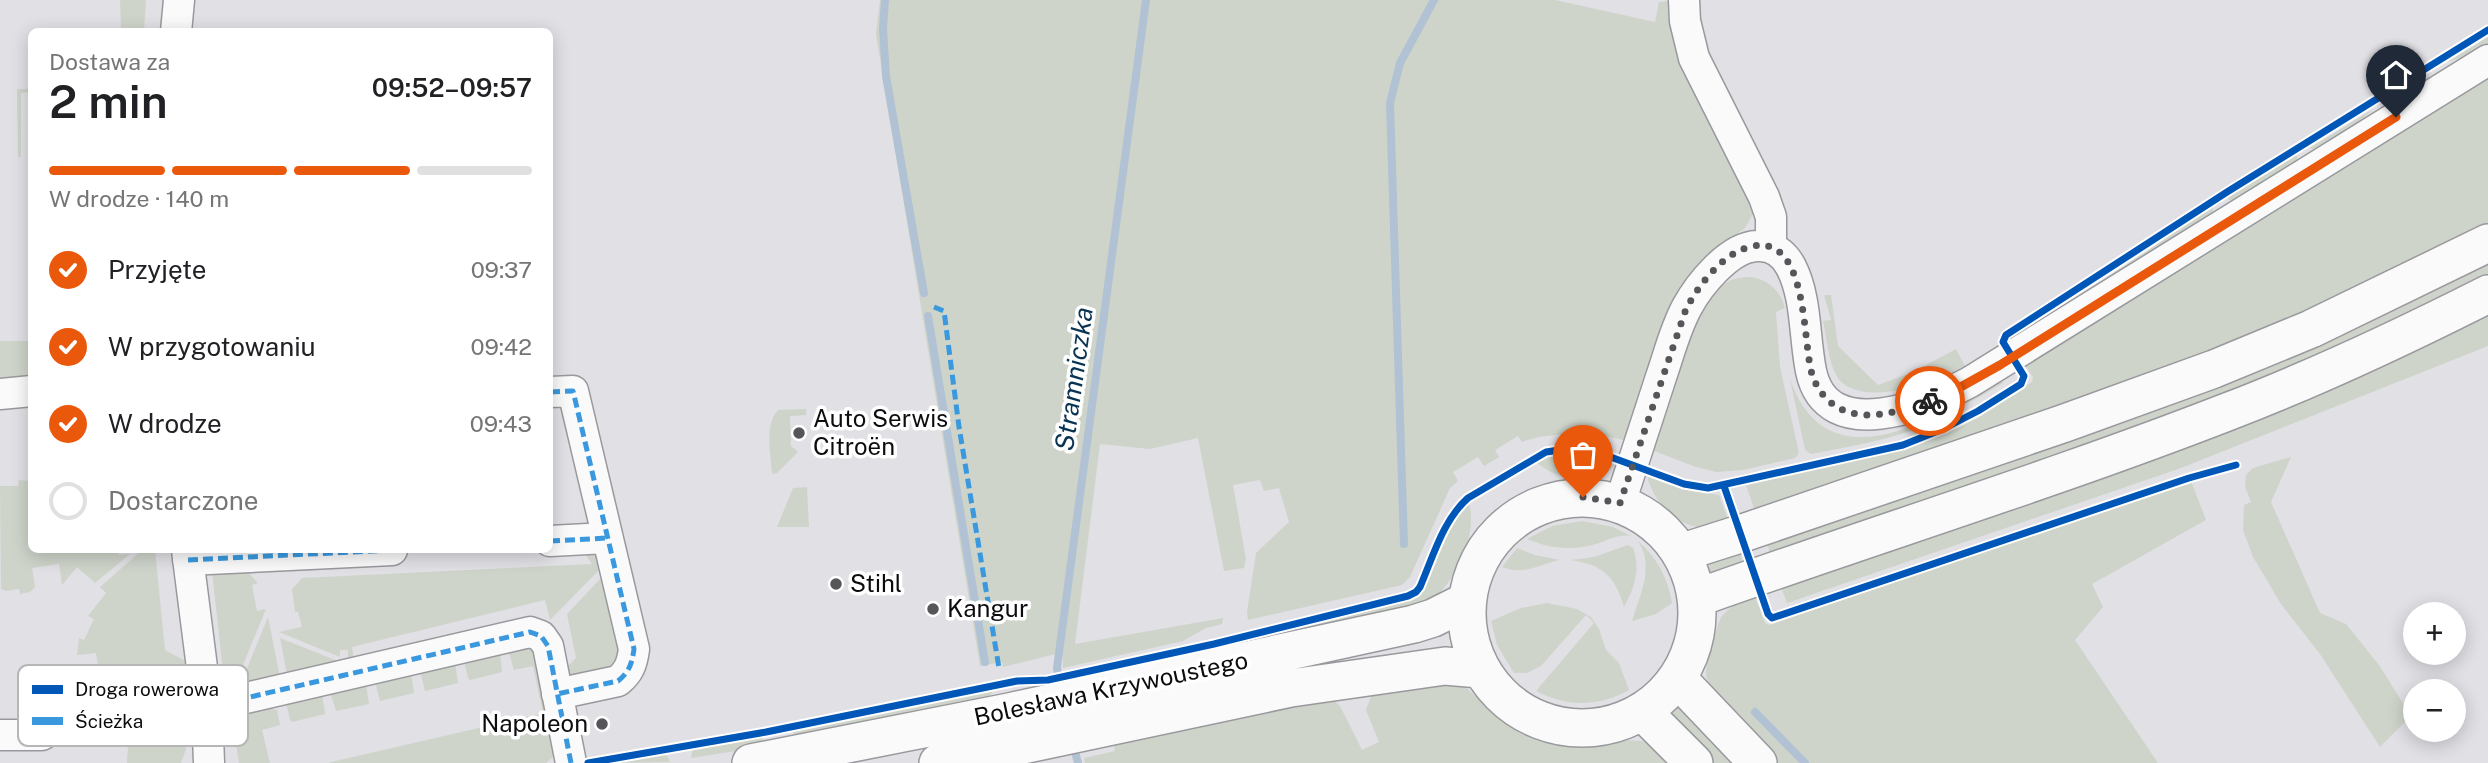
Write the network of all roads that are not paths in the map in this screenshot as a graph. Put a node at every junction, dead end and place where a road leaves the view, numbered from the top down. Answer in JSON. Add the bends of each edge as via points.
{"nodes":[{"id":1,"x":178,"y":0,"type":"edge"},
{"id":2,"x":1684,"y":0,"type":"edge"},
{"id":3,"x":176,"y":28,"type":"edge"},
{"id":4,"x":2488,"y":60,"type":"edge"},
{"id":5,"x":2488,"y":243,"type":"edge"},
{"id":6,"x":1771,"y":248,"type":"junction"},
{"id":7,"x":2488,"y":294,"type":"edge"},
{"id":8,"x":28,"y":391,"type":"edge"},
{"id":9,"x":553,"y":391,"type":"edge"},
{"id":10,"x":0,"y":394,"type":"edge"},
{"id":11,"x":1620,"y":503,"type":"junction"},
{"id":12,"x":607,"y":538,"type":"junction"},
{"id":13,"x":553,"y":541,"type":"edge"},
{"id":14,"x":270,"y":553,"type":"edge"},
{"id":15,"x":1680,"y":553,"type":"junction"},
{"id":16,"x":188,"y":555,"type":"edge"},
{"id":17,"x":1696,"y":598,"type":"junction"},
{"id":18,"x":1467,"y":601,"type":"junction"},
{"id":19,"x":202,"y":665,"type":"edge"},
{"id":20,"x":1480,"y":669,"type":"junction"},
{"id":21,"x":1677,"y":678,"type":"junction"},
{"id":22,"x":557,"y":694,"type":"junction"},
{"id":23,"x":248,"y":697,"type":"edge"},
{"id":24,"x":1642,"y":711,"type":"junction"},
{"id":25,"x":0,"y":735,"type":"edge"},
{"id":26,"x":18,"y":735,"type":"edge"},
{"id":27,"x":571,"y":763,"type":"edge"},
{"id":28,"x":751,"y":763,"type":"edge"},
{"id":29,"x":938,"y":763,"type":"edge"},
{"id":30,"x":1694,"y":763,"type":"edge"},
{"id":31,"x":1758,"y":763,"type":"edge"}],
"edges":[{"from":1,"to":3,"type":"street"},
{"from":2,"to":6,"type":"street","via":[[1694,58],[1767,207]]},
{"from":4,"to":6,"type":"street","via":[[2000,365],[1920,404],[1869,415],[1850,414],[1826,399],[1812,373],[1792,268]]},
{"from":5,"to":15,"type":"main road","via":[[2311,329],[2214,369]]},
{"from":6,"to":11,"type":"street","via":[[1752,246],[1735,254],[1692,298]]},
{"from":7,"to":17,"type":"main road","via":[[2230,412]]},
{"from":8,"to":10,"type":"street"},
{"from":9,"to":12,"type":"street","via":[[573,391]]},
{"from":11,"to":15,"type":"main road","via":[[1654,523]]},
{"from":11,"to":18,"type":"main road","via":[[1565,498],[1516,518],[1480,558]]},
{"from":12,"to":13,"type":"street"},
{"from":12,"to":22,"type":"street","via":[[634,649],[632,664],[618,681]]},
{"from":14,"to":16,"type":"street"},
{"from":15,"to":17,"type":"main road"},
{"from":16,"to":19,"type":"street"},
{"from":17,"to":21,"type":"main road","via":[[1694,640]]},
{"from":18,"to":20,"type":"main road","via":[[1469,637]]},
{"from":18,"to":28,"type":"main road","name":"Bolesława Krzywoustego","via":[[1415,624]]},
{"from":20,"to":24,"type":"main road","via":[[1518,709],[1559,726],[1602,726]]},
{"from":20,"to":29,"type":"main road","name":"Bolesława Krzywoustego","via":[[1445,666],[1291,688]]},
{"from":21,"to":24,"type":"main road"},
{"from":21,"to":31,"type":"main road"},
{"from":22,"to":23,"type":"street","via":[[548,646],[541,636],[530,632]]},
{"from":22,"to":27,"type":"street"},
{"from":24,"to":30,"type":"main road"},
{"from":25,"to":26,"type":"street"}]}
